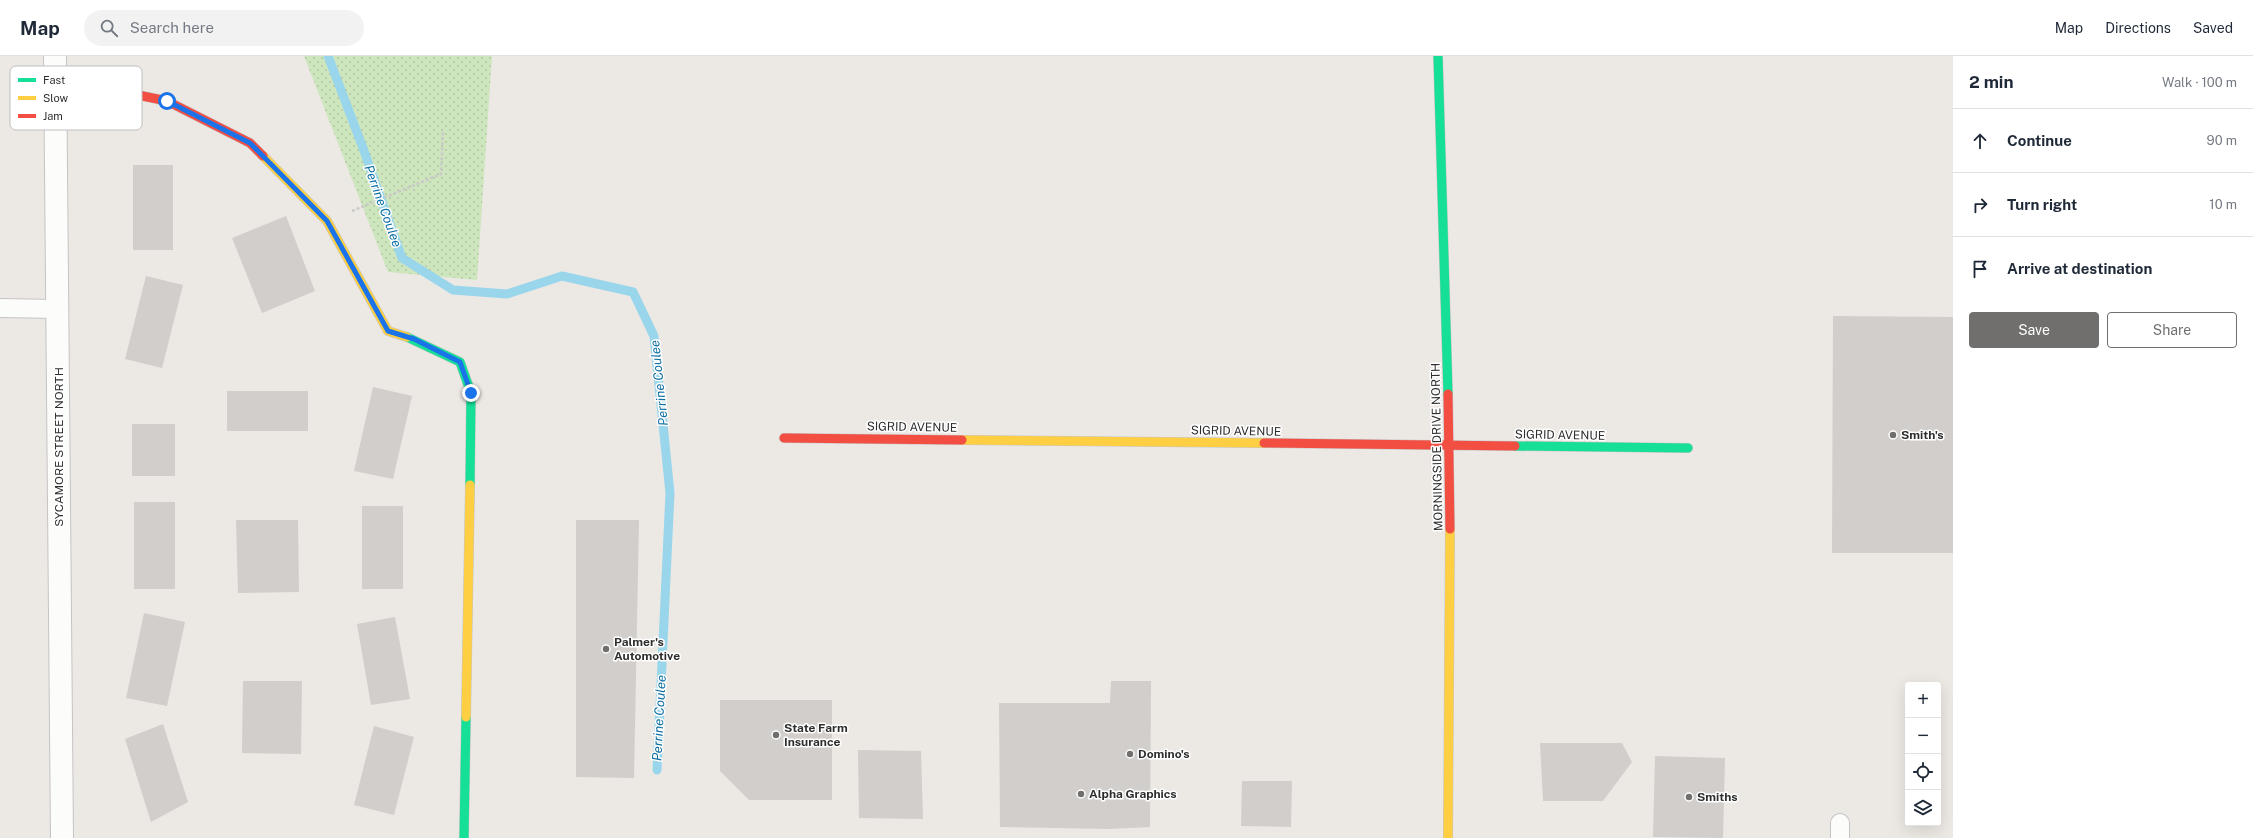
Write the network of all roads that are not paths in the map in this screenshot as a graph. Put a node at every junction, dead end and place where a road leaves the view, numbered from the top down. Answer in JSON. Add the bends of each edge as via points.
{"nodes":[{"id":1,"x":1438,"y":56,"type":"edge"},
{"id":2,"x":142,"y":96,"type":"edge"},
{"id":3,"x":56,"y":130,"type":"edge"},
{"id":4,"x":0,"y":308,"type":"edge"},
{"id":5,"x":58,"y":309,"type":"junction"},
{"id":6,"x":784,"y":438,"type":"dead end"},
{"id":7,"x":1450,"y":445,"type":"junction"},
{"id":8,"x":1688,"y":448,"type":"dead end"},
{"id":9,"x":62,"y":838,"type":"edge"},
{"id":10,"x":464,"y":838,"type":"edge"},
{"id":11,"x":1448,"y":838,"type":"edge"}],
"edges":[{"from":1,"to":7,"type":"street","name":"MORNINGSIDE DRIVE NORTH"},
{"from":2,"to":10,"type":"street","via":[[167,101],[250,143],[327,221],[388,331],[414,339],[460,362],[471,393]]},
{"from":3,"to":5,"type":"street","name":"SYCAMORE STREET NORTH"},
{"from":4,"to":5,"type":"lane"},
{"from":5,"to":9,"type":"street","name":"SYCAMORE STREET NORTH"},
{"from":6,"to":7,"type":"street","name":"SIGRID AVENUE"},
{"from":7,"to":8,"type":"street","name":"SIGRID AVENUE"},
{"from":7,"to":11,"type":"street","name":"MORNINGSIDE DRIVE NORTH"}]}
